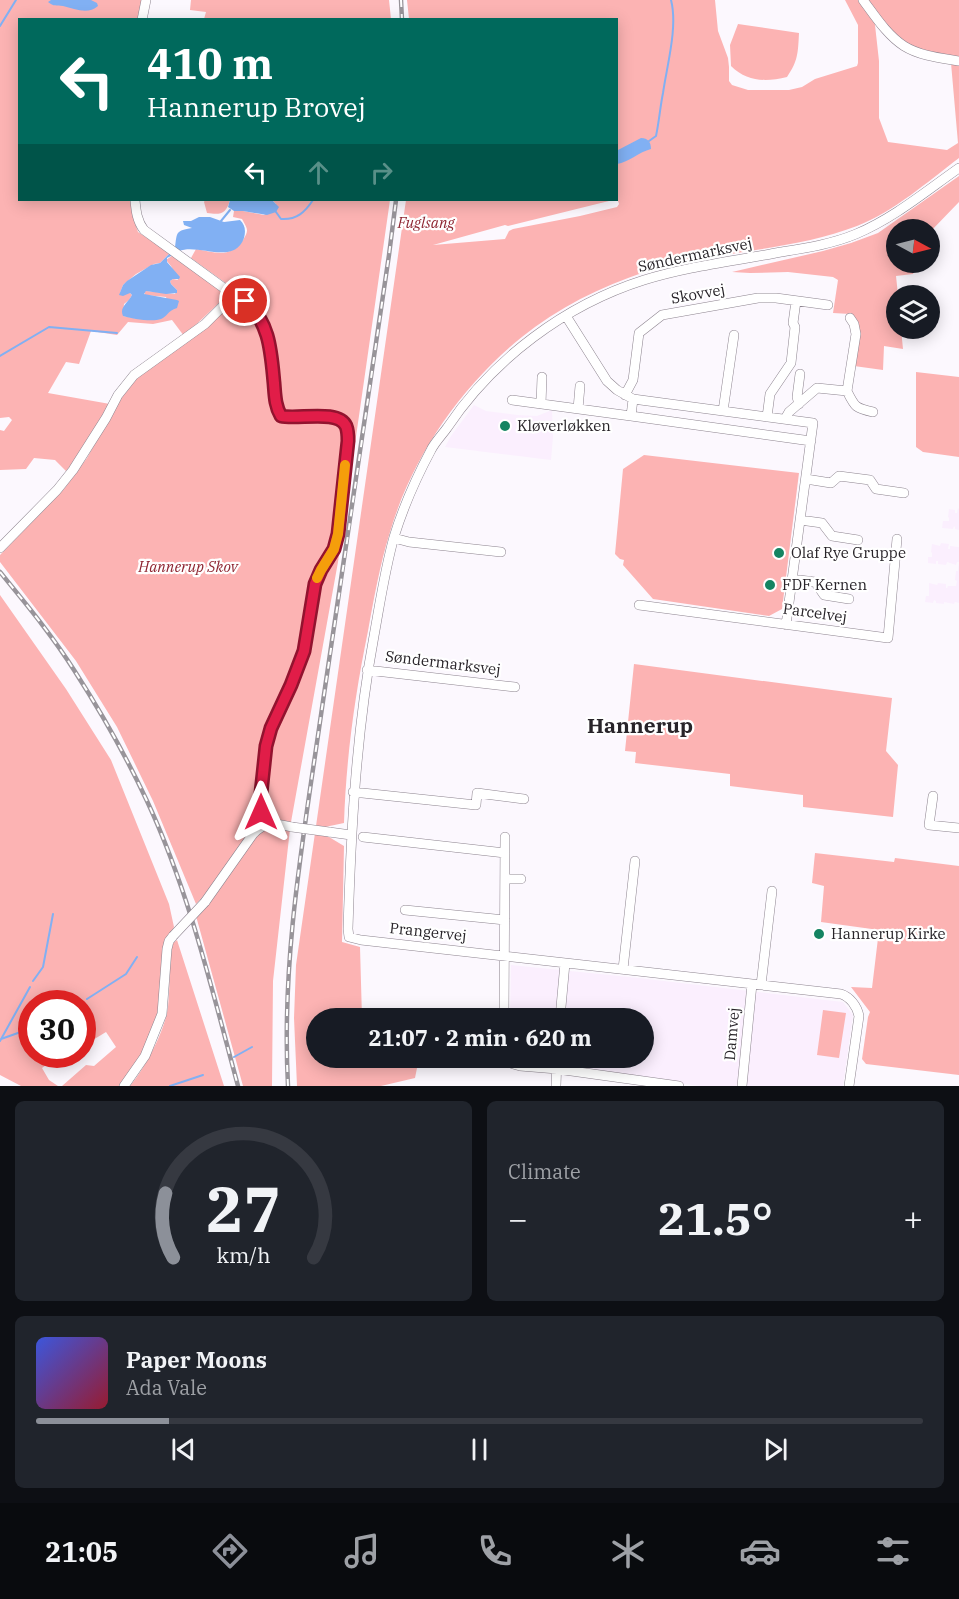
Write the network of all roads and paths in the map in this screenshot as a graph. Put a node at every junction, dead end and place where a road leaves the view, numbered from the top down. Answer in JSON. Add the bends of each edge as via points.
{"nodes":[{"id":1,"x":146,"y":0,"type":"edge"},
{"id":2,"x":863,"y":0,"type":"edge"},
{"id":3,"x":142,"y":18,"type":"edge"},
{"id":4,"x":959,"y":61,"type":"edge"},
{"id":5,"x":959,"y":168,"type":"edge"},
{"id":6,"x":135,"y":201,"type":"edge"},
{"id":7,"x":232,"y":294,"type":"junction"},
{"id":8,"x":796,"y":301,"type":"junction"},
{"id":9,"x":828,"y":305,"type":"dead end"},
{"id":10,"x":566,"y":316,"type":"junction"},
{"id":11,"x":850,"y":318,"type":"dead end"},
{"id":12,"x":734,"y":335,"type":"dead end"},
{"id":13,"x":800,"y":374,"type":"dead end"},
{"id":14,"x":542,"y":377,"type":"dead end"},
{"id":15,"x":580,"y":386,"type":"dead end"},
{"id":16,"x":847,"y":391,"type":"junction"},
{"id":17,"x":629,"y":397,"type":"junction"},
{"id":18,"x":512,"y":400,"type":"dead end"},
{"id":19,"x":541,"y":404,"type":"junction"},
{"id":20,"x":799,"y":404,"type":"junction"},
{"id":21,"x":578,"y":409,"type":"junction"},
{"id":22,"x":723,"y":411,"type":"junction"},
{"id":23,"x":873,"y":412,"type":"dead end"},
{"id":24,"x":631,"y":416,"type":"junction"},
{"id":25,"x":767,"y":417,"type":"junction"},
{"id":26,"x":785,"y":420,"type":"junction"},
{"id":27,"x":811,"y":441,"type":"junction"},
{"id":28,"x":806,"y":479,"type":"junction"},
{"id":29,"x":904,"y":493,"type":"dead end"},
{"id":30,"x":800,"y":520,"type":"junction"},
{"id":31,"x":394,"y":538,"type":"junction"},
{"id":32,"x":897,"y":539,"type":"dead end"},
{"id":33,"x":858,"y":540,"type":"dead end"},
{"id":34,"x":0,"y":548,"type":"edge"},
{"id":35,"x":501,"y":552,"type":"dead end"},
{"id":36,"x":792,"y":579,"type":"junction"},
{"id":37,"x":849,"y":599,"type":"dead end"},
{"id":38,"x":639,"y":605,"type":"dead end"},
{"id":39,"x":786,"y":625,"type":"junction"},
{"id":40,"x":367,"y":670,"type":"junction"},
{"id":41,"x":515,"y":687,"type":"dead end"},
{"id":42,"x":353,"y":792,"type":"junction"},
{"id":43,"x":933,"y":796,"type":"dead end"},
{"id":44,"x":524,"y":799,"type":"dead end"},
{"id":45,"x":262,"y":825,"type":"junction"},
{"id":46,"x":959,"y":828,"type":"edge"},
{"id":47,"x":351,"y":835,"type":"junction"},
{"id":48,"x":505,"y":837,"type":"dead end"},
{"id":49,"x":368,"y":841,"type":"dead end"},
{"id":50,"x":505,"y":853,"type":"junction"},
{"id":51,"x":635,"y":861,"type":"dead end"},
{"id":52,"x":505,"y":879,"type":"junction"},
{"id":53,"x":521,"y":879,"type":"dead end"},
{"id":54,"x":772,"y":891,"type":"dead end"},
{"id":55,"x":405,"y":910,"type":"dead end"},
{"id":56,"x":505,"y":920,"type":"junction"},
{"id":57,"x":349,"y":937,"type":"joint"},
{"id":58,"x":505,"y":955,"type":"junction"},
{"id":59,"x":564,"y":963,"type":"junction"},
{"id":60,"x":623,"y":969,"type":"junction"},
{"id":61,"x":757,"y":984,"type":"junction"},
{"id":62,"x":504,"y":1008,"type":"edge"},
{"id":63,"x":561,"y":1008,"type":"edge"},
{"id":64,"x":544,"y":1068,"type":"edge"},
{"id":65,"x":556,"y":1069,"type":"junction"},
{"id":66,"x":124,"y":1086,"type":"edge"},
{"id":67,"x":556,"y":1086,"type":"edge"},
{"id":68,"x":679,"y":1086,"type":"edge"},
{"id":69,"x":742,"y":1086,"type":"edge"},
{"id":70,"x":849,"y":1086,"type":"edge"}],
"edges":[{"from":1,"to":3,"type":"street"},
{"from":2,"to":4,"type":"street","via":[[903,45],[925,55]]},
{"from":5,"to":10,"type":"street","name":"Søndermarksvej","via":[[895,213],[851,236],[818,246],[662,274],[610,293]]},
{"from":6,"to":7,"type":"street","via":[[144,230]]},
{"from":7,"to":34,"type":"street","via":[[204,324],[134,375],[73,470]]},
{"from":7,"to":45,"type":"street","via":[[253,308],[264,324],[281,416],[332,417],[346,424],[348,430],[338,534],[315,584],[304,651],[266,746]]},
{"from":8,"to":9,"type":"street","name":"Skovvej"},
{"from":8,"to":17,"type":"street","name":"Skovvej","via":[[758,298],[662,315],[639,333]]},
{"from":8,"to":25,"type":"street","via":[[791,363],[770,394]]},
{"from":10,"to":17,"type":"street","via":[[607,381]]},
{"from":10,"to":31,"type":"street","name":"Søndermarksvej","via":[[510,357],[454,417],[432,447]]},
{"from":11,"to":16,"type":"street","via":[[856,334]]},
{"from":12,"to":22,"type":"street"},
{"from":13,"to":20,"type":"street"},
{"from":14,"to":19,"type":"street"},
{"from":15,"to":21,"type":"street"},
{"from":16,"to":20,"type":"street","via":[[817,388]]},
{"from":16,"to":23,"type":"street","via":[[854,405]]},
{"from":17,"to":22,"type":"street"},
{"from":17,"to":24,"type":"street","name":"Skovvej"},
{"from":18,"to":19,"type":"street"},
{"from":19,"to":21,"type":"street"},
{"from":20,"to":26,"type":"street"},
{"from":21,"to":24,"type":"street"},
{"from":22,"to":25,"type":"street"},
{"from":24,"to":27,"type":"street"},
{"from":25,"to":26,"type":"street"},
{"from":26,"to":27,"type":"street","via":[[813,423]]},
{"from":27,"to":28,"type":"street"},
{"from":28,"to":29,"type":"street","via":[[831,483],[839,476],[870,480],[876,489]]},
{"from":28,"to":30,"type":"street"},
{"from":30,"to":33,"type":"street","via":[[822,523],[831,536]]},
{"from":30,"to":36,"type":"street"},
{"from":31,"to":35,"type":"street"},
{"from":31,"to":40,"type":"street","name":"Søndermarksvej"},
{"from":32,"to":39,"type":"street","name":"Parcelvej","via":[[888,638]]},
{"from":36,"to":37,"type":"street","via":[[815,582],[824,595]]},
{"from":36,"to":39,"type":"street"},
{"from":38,"to":39,"type":"street","name":"Parcelvej"},
{"from":40,"to":41,"type":"street","name":"Søndermarksvej"},
{"from":40,"to":42,"type":"street","name":"Søndermarksvej"},
{"from":42,"to":44,"type":"street","via":[[476,805],[477,793]]},
{"from":42,"to":47,"type":"street","name":"Søndermarksvej"},
{"from":43,"to":46,"type":"street","via":[[929,825]]},
{"from":45,"to":47,"type":"street","bridge":true},
{"from":45,"to":66,"type":"street","bridge":true,"via":[[205,902],[170,941],[162,1014],[145,1056]]},
{"from":47,"to":57,"type":"street","name":"Søndermarksvej"},
{"from":48,"to":50,"type":"street"},
{"from":49,"to":50,"type":"street"},
{"from":50,"to":52,"type":"street"},
{"from":51,"to":60,"type":"street"},
{"from":52,"to":53,"type":"street"},
{"from":52,"to":56,"type":"street"},
{"from":54,"to":61,"type":"street"},
{"from":55,"to":56,"type":"street"},
{"from":56,"to":58,"type":"street"},
{"from":57,"to":58,"type":"street","name":"Prangervej"},
{"from":58,"to":59,"type":"street","name":"Prangervej"},
{"from":58,"to":62,"type":"street"},
{"from":59,"to":60,"type":"street","name":"Prangervej"},
{"from":59,"to":63,"type":"street"},
{"from":60,"to":61,"type":"street","name":"Prangervej"},
{"from":61,"to":69,"type":"street","name":"Damvej"},
{"from":61,"to":70,"type":"street","name":"Prangervej","via":[[847,996],[859,1016]]},
{"from":64,"to":65,"type":"street"},
{"from":65,"to":67,"type":"street"},
{"from":65,"to":68,"type":"street"}]}
